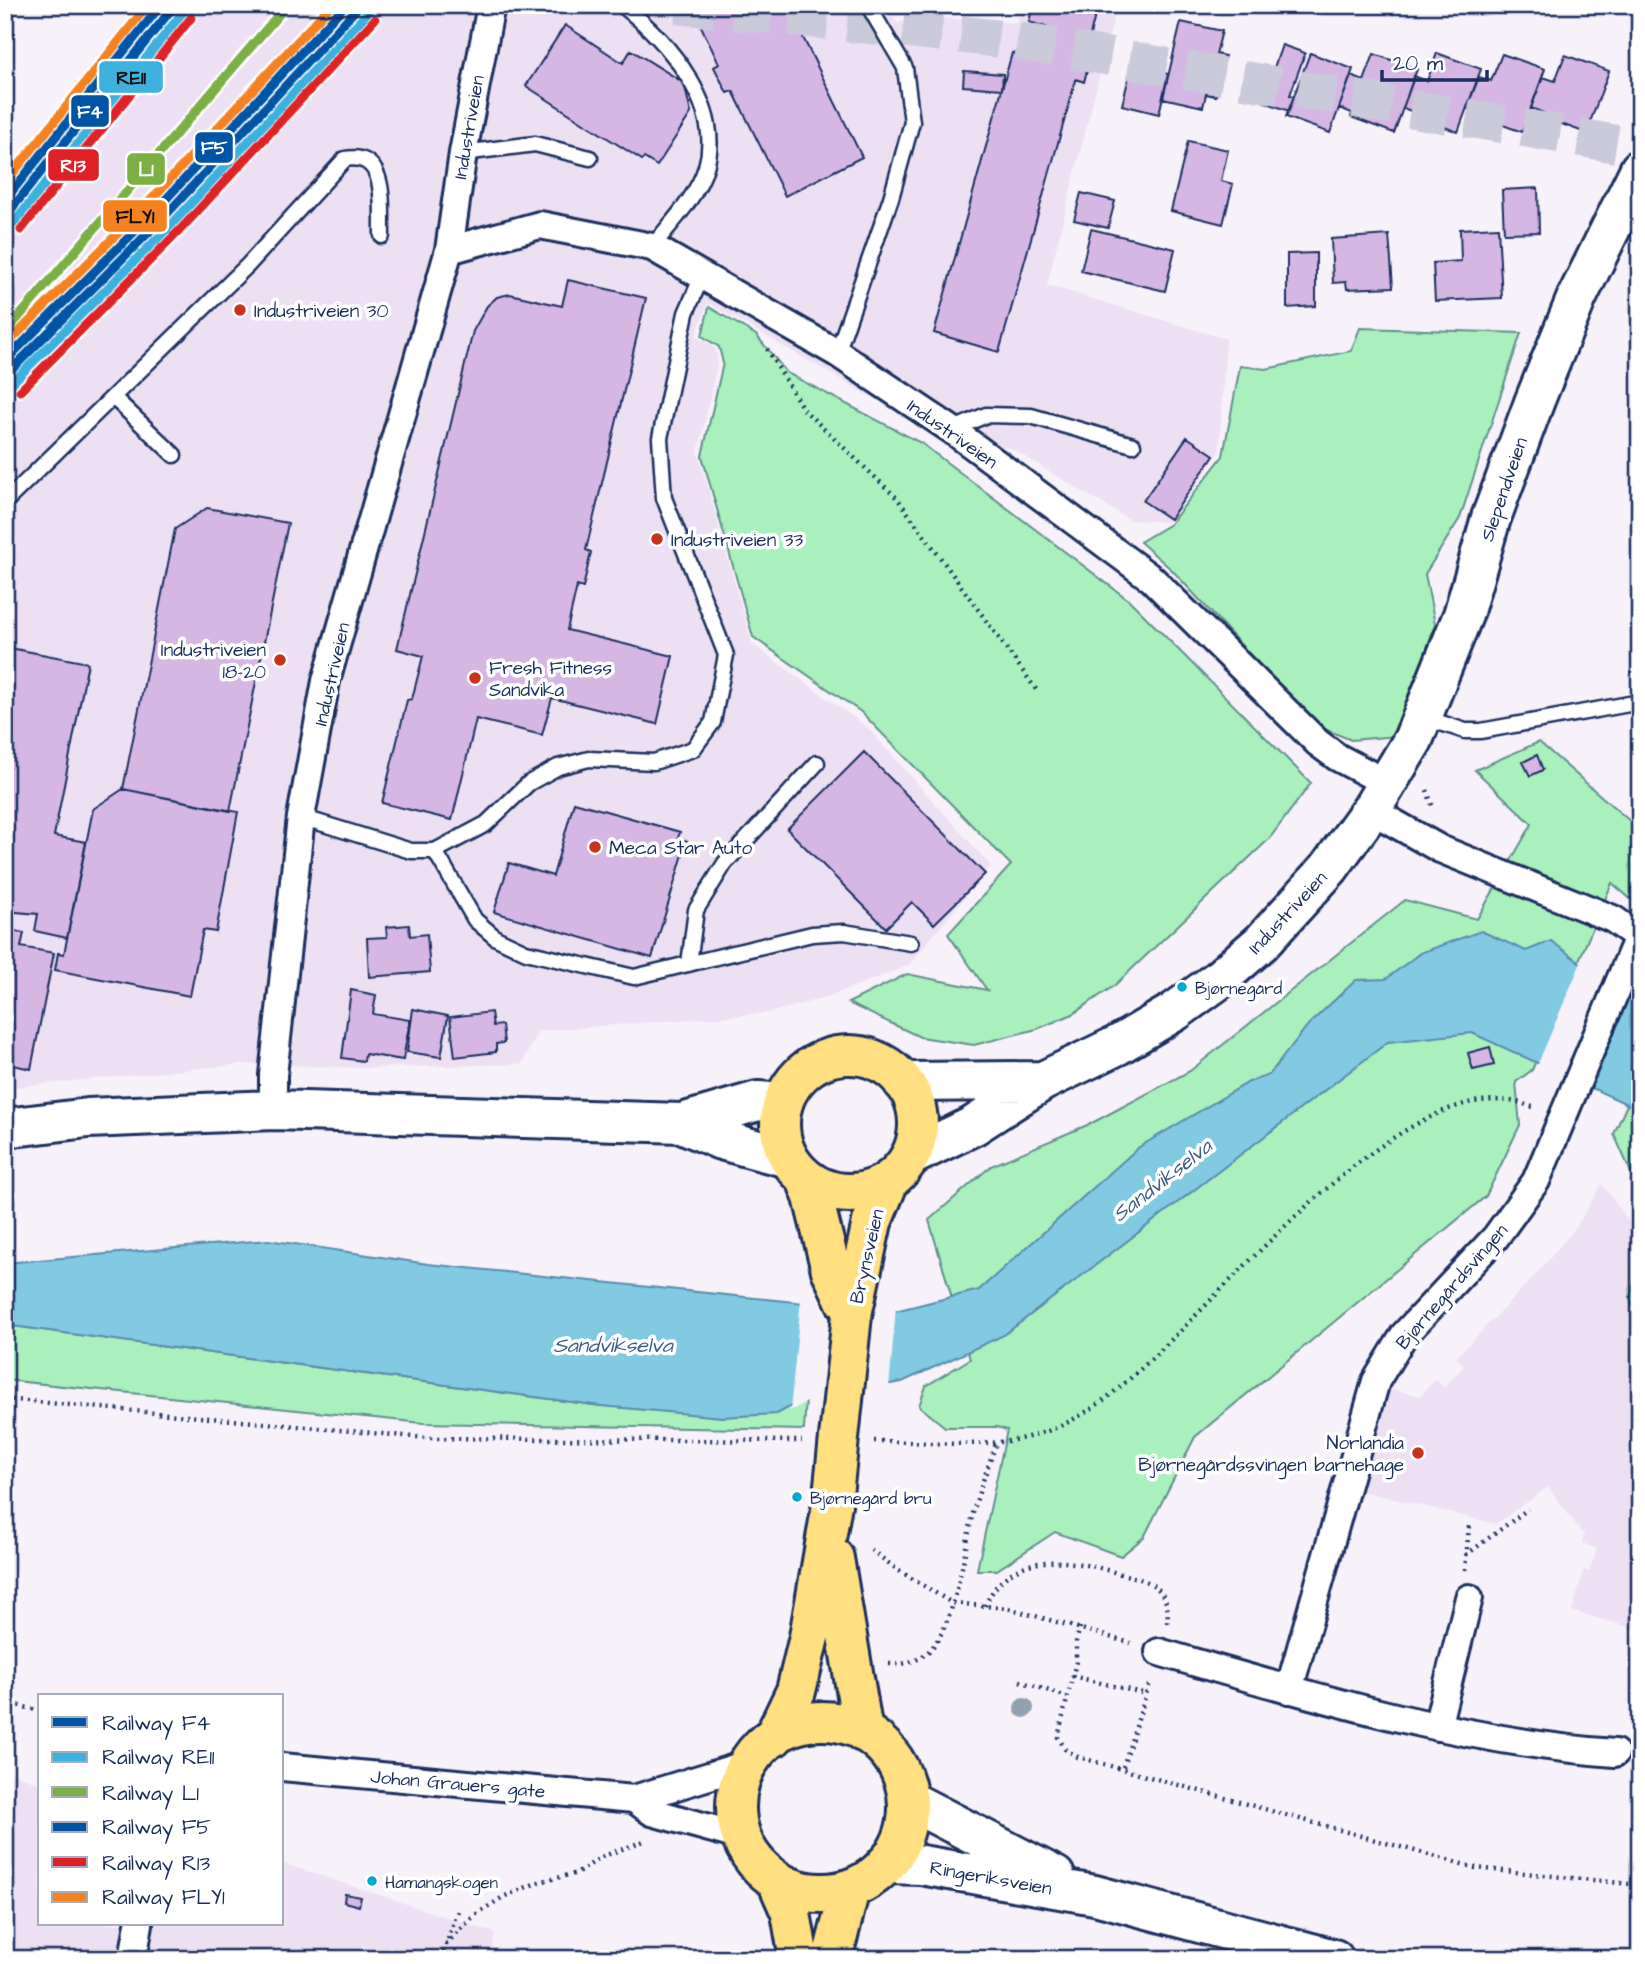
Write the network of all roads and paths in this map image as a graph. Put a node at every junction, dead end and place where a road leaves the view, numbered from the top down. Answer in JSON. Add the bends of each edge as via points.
{"nodes":[{"id":1,"x":491,"y":5,"type":"edge"},
{"id":2,"x":622,"y":5,"type":"edge"},
{"id":3,"x":868,"y":5,"type":"edge"},
{"id":4,"x":463,"y":153,"type":"junction"},
{"id":5,"x":590,"y":158,"type":"dead end"},
{"id":6,"x":1640,"y":169,"type":"edge"},
{"id":7,"x":382,"y":236,"type":"dead end"},
{"id":8,"x":652,"y":247,"type":"junction"},
{"id":9,"x":449,"y":250,"type":"junction"},
{"id":10,"x":702,"y":276,"type":"junction"},
{"id":11,"x":757,"y":307,"type":"junction"},
{"id":12,"x":837,"y":353,"type":"junction"},
{"id":13,"x":113,"y":397,"type":"junction"},
{"id":14,"x":952,"y":430,"type":"junction"},
{"id":15,"x":1133,"y":445,"type":"dead end"},
{"id":16,"x":174,"y":455,"type":"dead end"},
{"id":17,"x":5,"y":502,"type":"edge"},
{"id":18,"x":1038,"y":692,"type":"dead end"},
{"id":19,"x":1640,"y":702,"type":"edge"},
{"id":20,"x":1422,"y":717,"type":"junction"},
{"id":21,"x":817,"y":763,"type":"dead end"},
{"id":22,"x":1425,"y":780,"type":"dead end"},
{"id":23,"x":1380,"y":797,"type":"junction"},
{"id":24,"x":1435,"y":813,"type":"dead end"},
{"id":25,"x":302,"y":817,"type":"junction"},
{"id":26,"x":435,"y":851,"type":"junction"},
{"id":27,"x":1639,"y":938,"type":"edge"},
{"id":28,"x":911,"y":943,"type":"dead end"},
{"id":29,"x":689,"y":964,"type":"junction"},
{"id":30,"x":1042,"y":1081,"type":"junction"},
{"id":31,"x":903,"y":1082,"type":"junction"},
{"id":32,"x":1538,"y":1098,"type":"dead end"},
{"id":33,"x":783,"y":1103,"type":"junction"},
{"id":34,"x":273,"y":1110,"type":"junction"},
{"id":35,"x":682,"y":1123,"type":"junction"},
{"id":36,"x":5,"y":1128,"type":"edge"},
{"id":37,"x":797,"y":1168,"type":"junction"},
{"id":38,"x":900,"y":1168,"type":"junction"},
{"id":39,"x":852,"y":1315,"type":"junction"},
{"id":40,"x":5,"y":1399,"type":"edge"},
{"id":41,"x":814,"y":1441,"type":"dead end"},
{"id":42,"x":868,"y":1441,"type":"dead end"},
{"id":43,"x":997,"y":1441,"type":"junction"},
{"id":44,"x":1528,"y":1509,"type":"dead end"},
{"id":45,"x":830,"y":1516,"type":"junction"},
{"id":46,"x":1469,"y":1526,"type":"dead end"},
{"id":47,"x":867,"y":1546,"type":"dead end"},
{"id":48,"x":1466,"y":1555,"type":"junction"},
{"id":49,"x":1469,"y":1598,"type":"joint"},
{"id":50,"x":951,"y":1603,"type":"junction"},
{"id":51,"x":985,"y":1606,"type":"junction"},
{"id":52,"x":1080,"y":1627,"type":"junction"},
{"id":53,"x":1159,"y":1652,"type":"junction"},
{"id":54,"x":878,"y":1658,"type":"dead end"},
{"id":55,"x":1072,"y":1676,"type":"junction"},
{"id":56,"x":1020,"y":1681,"type":"dead end"},
{"id":57,"x":1289,"y":1689,"type":"junction"},
{"id":58,"x":1146,"y":1694,"type":"junction"},
{"id":59,"x":1067,"y":1697,"type":"junction"},
{"id":60,"x":5,"y":1702,"type":"edge"},
{"id":61,"x":38,"y":1710,"type":"edge"},
{"id":62,"x":1437,"y":1727,"type":"junction"},
{"id":63,"x":863,"y":1732,"type":"junction"},
{"id":64,"x":774,"y":1737,"type":"junction"},
{"id":65,"x":1615,"y":1753,"type":"dead end"},
{"id":66,"x":748,"y":1764,"type":"junction"},
{"id":67,"x":284,"y":1767,"type":"edge"},
{"id":68,"x":1123,"y":1768,"type":"junction"},
{"id":69,"x":634,"y":1798,"type":"junction"},
{"id":70,"x":908,"y":1800,"type":"junction"},
{"id":71,"x":655,"y":1836,"type":"dead end"},
{"id":72,"x":742,"y":1837,"type":"junction"},
{"id":73,"x":886,"y":1864,"type":"junction"},
{"id":74,"x":777,"y":1881,"type":"junction"},
{"id":75,"x":1640,"y":1885,"type":"edge"},
{"id":76,"x":850,"y":1889,"type":"junction"},
{"id":77,"x":1094,"y":1895,"type":"junction"},
{"id":78,"x":459,"y":1908,"type":"dead end"},
{"id":79,"x":139,"y":1926,"type":"edge"},
{"id":80,"x":446,"y":1944,"type":"junction"},
{"id":81,"x":846,"y":1956,"type":"edge"},
{"id":82,"x":133,"y":1959,"type":"edge"},
{"id":83,"x":441,"y":1959,"type":"edge"},
{"id":84,"x":799,"y":1959,"type":"edge"},
{"id":85,"x":911,"y":1959,"type":"edge"},
{"id":86,"x":1334,"y":1959,"type":"edge"}],
"edges":[{"from":1,"to":4,"type":"street","name":"Industriveien"},
{"from":2,"to":8,"type":"lane","via":[[654,30],[691,81],[712,138],[706,170],[690,199]]},
{"from":3,"to":12,"type":"lane","via":[[905,68],[912,122]]},
{"from":4,"to":5,"type":"lane","via":[[535,144]]},
{"from":4,"to":9,"type":"street","name":"Industriveien"},
{"from":6,"to":20,"type":"main road","name":"Slependveien","via":[[1577,297],[1535,400],[1491,518],[1463,615]]},
{"from":7,"to":13,"type":"lane","via":[[381,183],[374,167],[356,157],[345,159],[248,265]]},
{"from":8,"to":9,"type":"street","name":"Industriveien","via":[[540,225]]},
{"from":8,"to":10,"type":"street","name":"Industriveien"},
{"from":9,"to":25,"type":"street","name":"Industriveien","via":[[326,681]]},
{"from":10,"to":11,"type":"street","name":"Industriveien"},
{"from":10,"to":26,"type":"lane","via":[[686,313],[660,438],[664,498],[726,655],[713,722],[693,750],[654,762],[589,759],[558,767],[528,783],[486,824]]},
{"from":11,"to":12,"type":"street","name":"Industriveien"},
{"from":11,"to":18,"type":"path","via":[[769,355],[803,409],[897,498]]},
{"from":12,"to":14,"type":"street","name":"Industriveien"},
{"from":13,"to":16,"type":"lane"},
{"from":13,"to":17,"type":"lane"},
{"from":14,"to":15,"type":"lane","via":[[986,415],[1031,416]]},
{"from":14,"to":23,"type":"street","name":"Industriveien","via":[[1152,579],[1318,743]]},
{"from":19,"to":20,"type":"lane","via":[[1481,731],[1465,731]]},
{"from":20,"to":23,"type":"main road","name":"Slependveien","via":[[1403,761]]},
{"from":21,"to":29,"type":"lane","via":[[725,863],[696,910]]},
{"from":22,"to":24,"type":"path"},
{"from":23,"to":27,"type":"street","name":"Bjørnegårdsvingen","via":[[1440,849],[1613,919]]},
{"from":23,"to":30,"type":"main road","name":"Industriveien","via":[[1302,901],[1217,981],[1118,1045]]},
{"from":25,"to":26,"type":"lane","via":[[411,851]]},
{"from":25,"to":34,"type":"street","name":"Industriveien"},
{"from":26,"to":29,"type":"lane","via":[[475,920],[496,938],[526,952],[634,977]]},
{"from":27,"to":57,"type":"street","name":"Bjørnegårdsvingen","via":[[1536,1181],[1495,1238],[1404,1335],[1376,1381]]},
{"from":28,"to":29,"type":"lane","via":[[844,932],[812,934]]},
{"from":30,"to":31,"type":"main road","name":"Industriveien"},
{"from":30,"to":38,"type":"main road","name":"Industriveien"},
{"from":31,"to":33,"type":"main road","via":[[873,1059],[837,1056],[803,1072]]},
{"from":31,"to":38,"type":"main road","via":[[918,1116],[917,1137]]},
{"from":32,"to":43,"type":"path","via":[[1534,1108],[1516,1102],[1458,1106],[1390,1143],[1323,1192],[1098,1405],[1043,1433]]},
{"from":33,"to":35,"type":"main road","via":[[758,1101]]},
{"from":33,"to":37,"type":"main road","via":[[780,1131]]},
{"from":34,"to":35,"type":"main road"},
{"from":34,"to":36,"type":"main road","via":[[88,1118]]},
{"from":35,"to":37,"type":"main road"},
{"from":37,"to":38,"type":"main road","via":[[831,1192],[845,1194],[874,1189]]},
{"from":37,"to":39,"type":"main road","name":"Brynsveien","via":[[819,1220],[831,1270]]},
{"from":38,"to":39,"type":"main road","name":"Brynsveien","via":[[872,1222]]},
{"from":39,"to":45,"type":"main road","bridge":true},
{"from":40,"to":41,"type":"path","via":[[426,1438]]},
{"from":42,"to":43,"type":"path"},
{"from":43,"to":50,"type":"path","via":[[973,1512]]},
{"from":44,"to":48,"type":"path"},
{"from":45,"to":63,"type":"main road"},
{"from":45,"to":64,"type":"main road","via":[[796,1690]]},
{"from":46,"to":48,"type":"path"},
{"from":47,"to":50,"type":"path"},
{"from":48,"to":49,"type":"path","via":[[1463,1591]]},
{"from":49,"to":62,"type":"street"},
{"from":50,"to":51,"type":"path"},
{"from":50,"to":54,"type":"path","via":[[941,1632],[918,1660],[890,1664]]},
{"from":51,"to":52,"type":"path"},
{"from":51,"to":53,"type":"path","via":[[1000,1582],[1031,1563],[1080,1562],[1158,1588],[1169,1612]]},
{"from":52,"to":53,"type":"path"},
{"from":52,"to":55,"type":"path"},
{"from":53,"to":57,"type":"street"},
{"from":53,"to":58,"type":"path"},
{"from":55,"to":58,"type":"path"},
{"from":55,"to":59,"type":"path"},
{"from":56,"to":59,"type":"path"},
{"from":57,"to":62,"type":"street"},
{"from":58,"to":68,"type":"path"},
{"from":59,"to":68,"type":"path","via":[[1058,1737],[1065,1749]]},
{"from":60,"to":61,"type":"path"},
{"from":62,"to":65,"type":"street","via":[[1544,1747]]},
{"from":63,"to":64,"type":"main road","via":[[846,1725],[808,1722]]},
{"from":63,"to":70,"type":"main road","via":[[897,1764]]},
{"from":64,"to":66,"type":"main road"},
{"from":66,"to":69,"type":"street","name":"Johan Grauers gate"},
{"from":66,"to":72,"type":"main road","via":[[736,1800]]},
{"from":67,"to":69,"type":"street","name":"Johan Grauers gate"},
{"from":68,"to":75,"type":"path","via":[[1476,1868]]},
{"from":69,"to":72,"type":"street","name":"Johan Grauers gate","via":[[652,1812]]},
{"from":70,"to":73,"type":"main road","via":[[903,1838]]},
{"from":70,"to":77,"type":"main road","name":"Ringeriksveien"},
{"from":71,"to":80,"type":"path","via":[[601,1857],[578,1873],[503,1897],[475,1915]]},
{"from":72,"to":74,"type":"main road","via":[[762,1869]]},
{"from":73,"to":76,"type":"main road"},
{"from":73,"to":77,"type":"main road","name":"Ringeriksveien","via":[[922,1865]]},
{"from":74,"to":76,"type":"main road","via":[[813,1893]]},
{"from":74,"to":84,"type":"main road","via":[[791,1913]]},
{"from":76,"to":81,"type":"main road"},
{"from":77,"to":86,"type":"main road","name":"Ringeriksveien"},
{"from":78,"to":80,"type":"path"},
{"from":79,"to":82,"type":"street"},
{"from":80,"to":83,"type":"path"},
{"from":81,"to":85,"type":"path"}]}
